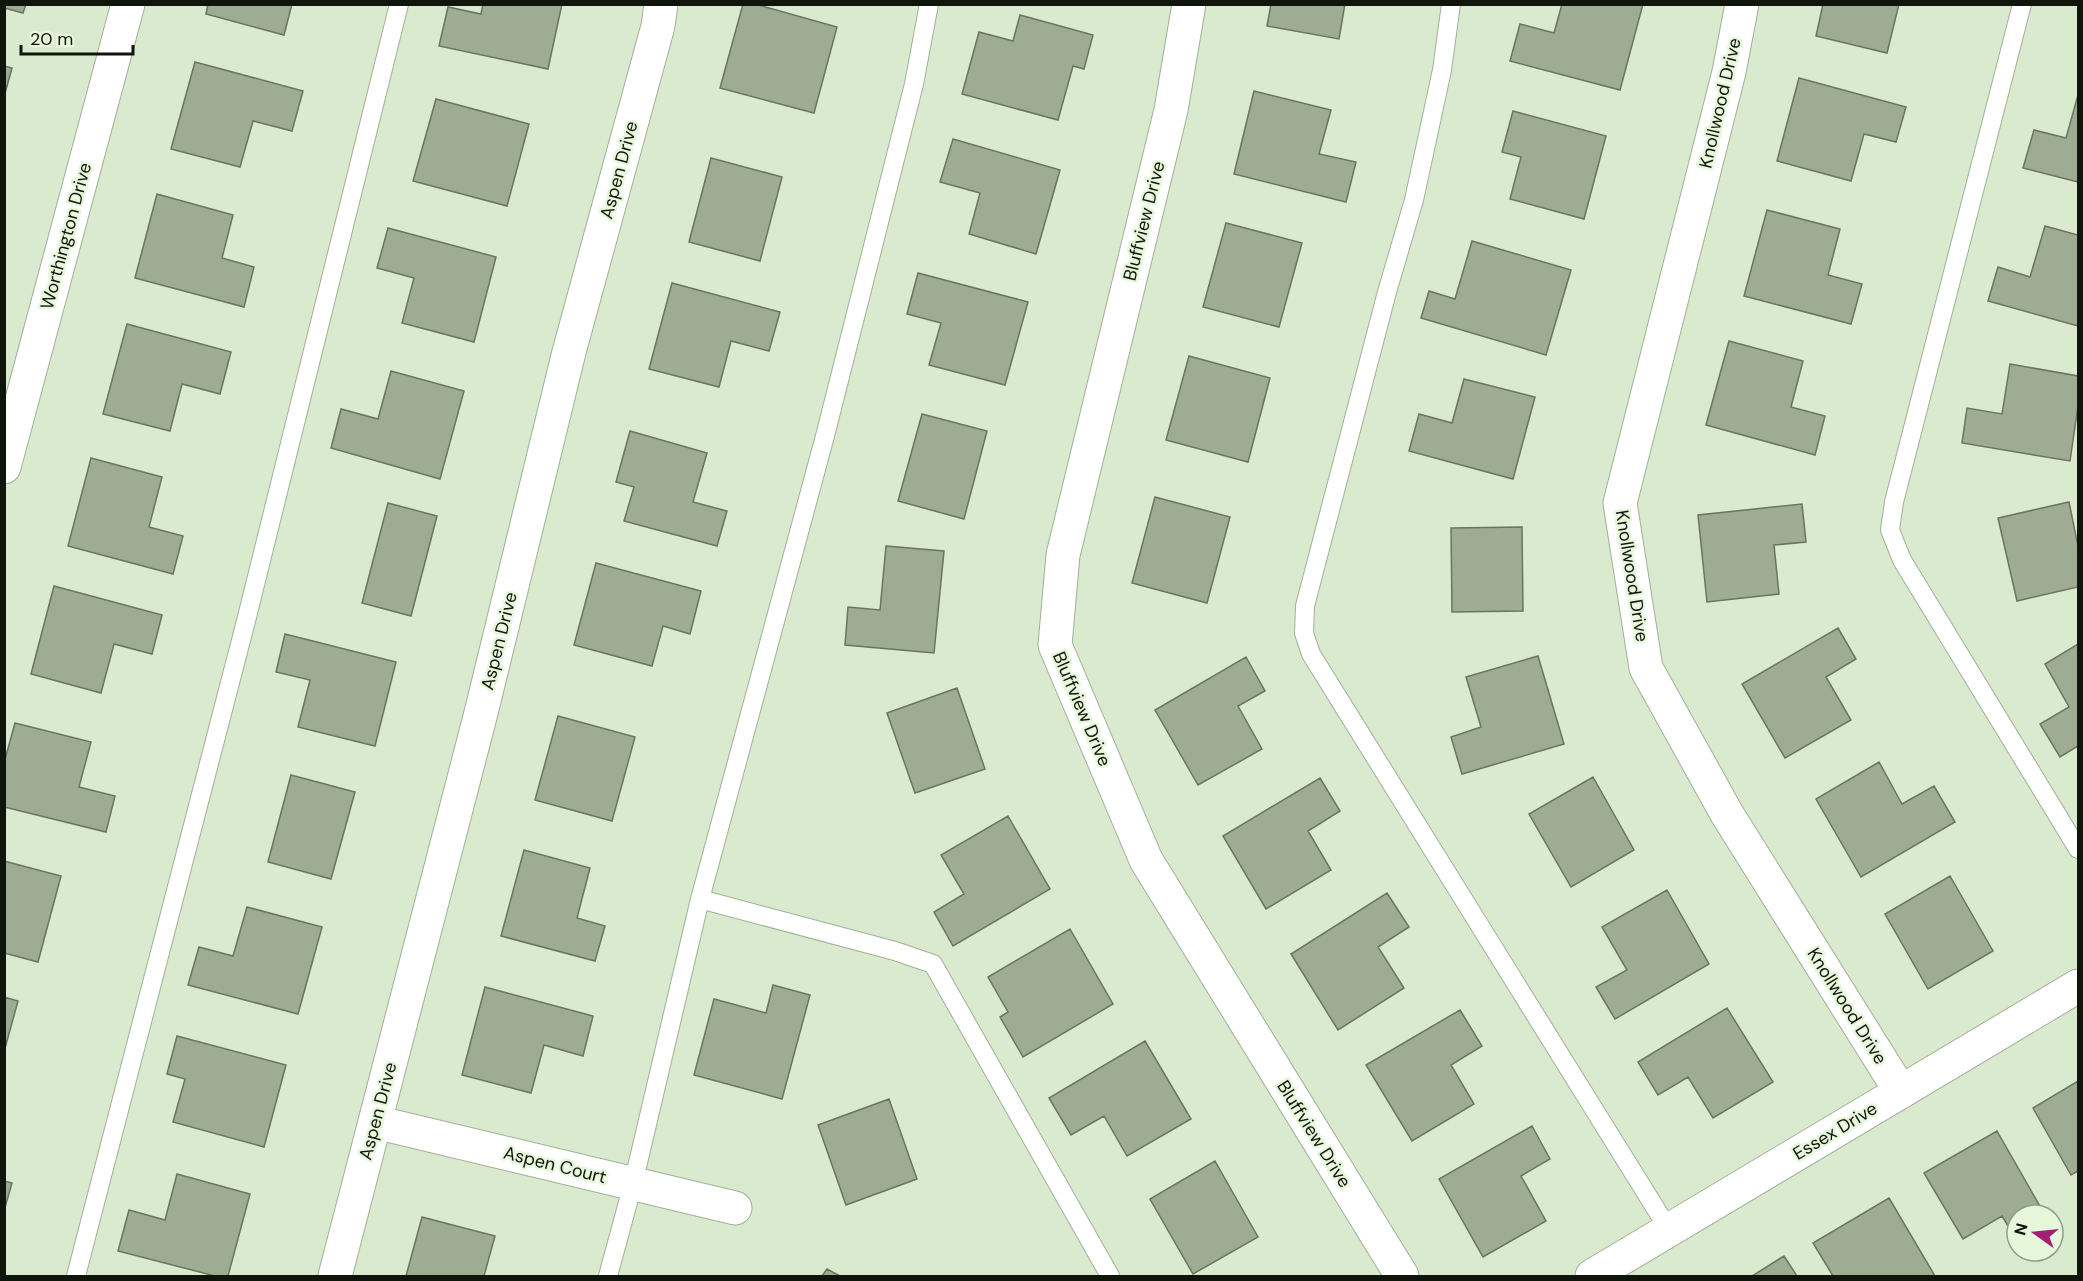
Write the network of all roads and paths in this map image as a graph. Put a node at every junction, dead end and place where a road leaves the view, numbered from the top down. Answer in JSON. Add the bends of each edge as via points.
{"nodes":[{"id":1,"x":128,"y":4,"type":"edge"},
{"id":2,"x":399,"y":4,"type":"edge"},
{"id":3,"x":661,"y":4,"type":"edge"},
{"id":4,"x":929,"y":4,"type":"edge"},
{"id":5,"x":1189,"y":4,"type":"edge"},
{"id":6,"x":1451,"y":4,"type":"edge"},
{"id":7,"x":1742,"y":4,"type":"edge"},
{"id":8,"x":2022,"y":4,"type":"edge"},
{"id":9,"x":4,"y":467,"type":"edge"},
{"id":10,"x":2079,"y":849,"type":"edge"},
{"id":11,"x":700,"y":899,"type":"junction"},
{"id":12,"x":2079,"y":986,"type":"edge"},
{"id":13,"x":1901,"y":1092,"type":"junction"},
{"id":14,"x":375,"y":1122,"type":"junction"},
{"id":15,"x":633,"y":1184,"type":"junction"},
{"id":16,"x":735,"y":1208,"type":"dead end"},
{"id":17,"x":1669,"y":1230,"type":"junction"},
{"id":18,"x":1626,"y":1267,"type":"edge"},
{"id":19,"x":1103,"y":1274,"type":"edge"},
{"id":20,"x":76,"y":1276,"type":"edge"},
{"id":21,"x":335,"y":1276,"type":"edge"},
{"id":22,"x":608,"y":1276,"type":"edge"},
{"id":23,"x":1402,"y":1276,"type":"edge"},
{"id":24,"x":1592,"y":1276,"type":"edge"}],
"edges":[{"from":1,"to":9,"type":"street","name":"Worthington Drive"},
{"from":2,"to":20,"type":"lane","via":[[246,621]]},
{"from":3,"to":14,"type":"street","name":"Aspen Drive"},
{"from":4,"to":11,"type":"lane","via":[[914,84],[825,436]]},
{"from":5,"to":23,"type":"street","name":"Bluffview Drive","via":[[1171,110],[1063,555],[1055,645],[1146,860]]},
{"from":6,"to":17,"type":"lane","via":[[1442,70],[1414,200],[1386,292],[1305,606],[1304,633],[1311,654]]},
{"from":7,"to":13,"type":"street","name":"Knollwood Drive","via":[[1729,72],[1620,503],[1646,668],[1727,814]]},
{"from":8,"to":10,"type":"lane","via":[[1890,530],[1902,560]]},
{"from":11,"to":15,"type":"lane"},
{"from":11,"to":19,"type":"lane","via":[[933,964]]},
{"from":12,"to":13,"type":"street","name":"Essex Drive"},
{"from":13,"to":17,"type":"street","name":"Essex Drive"},
{"from":14,"to":15,"type":"street","name":"Aspen Court"},
{"from":14,"to":21,"type":"street","name":"Aspen Drive"},
{"from":15,"to":16,"type":"street","name":"Aspen Court"},
{"from":15,"to":22,"type":"lane"},
{"from":17,"to":18,"type":"street","name":"Essex Drive"},
{"from":18,"to":24,"type":"street","name":"Essex Drive"}]}
